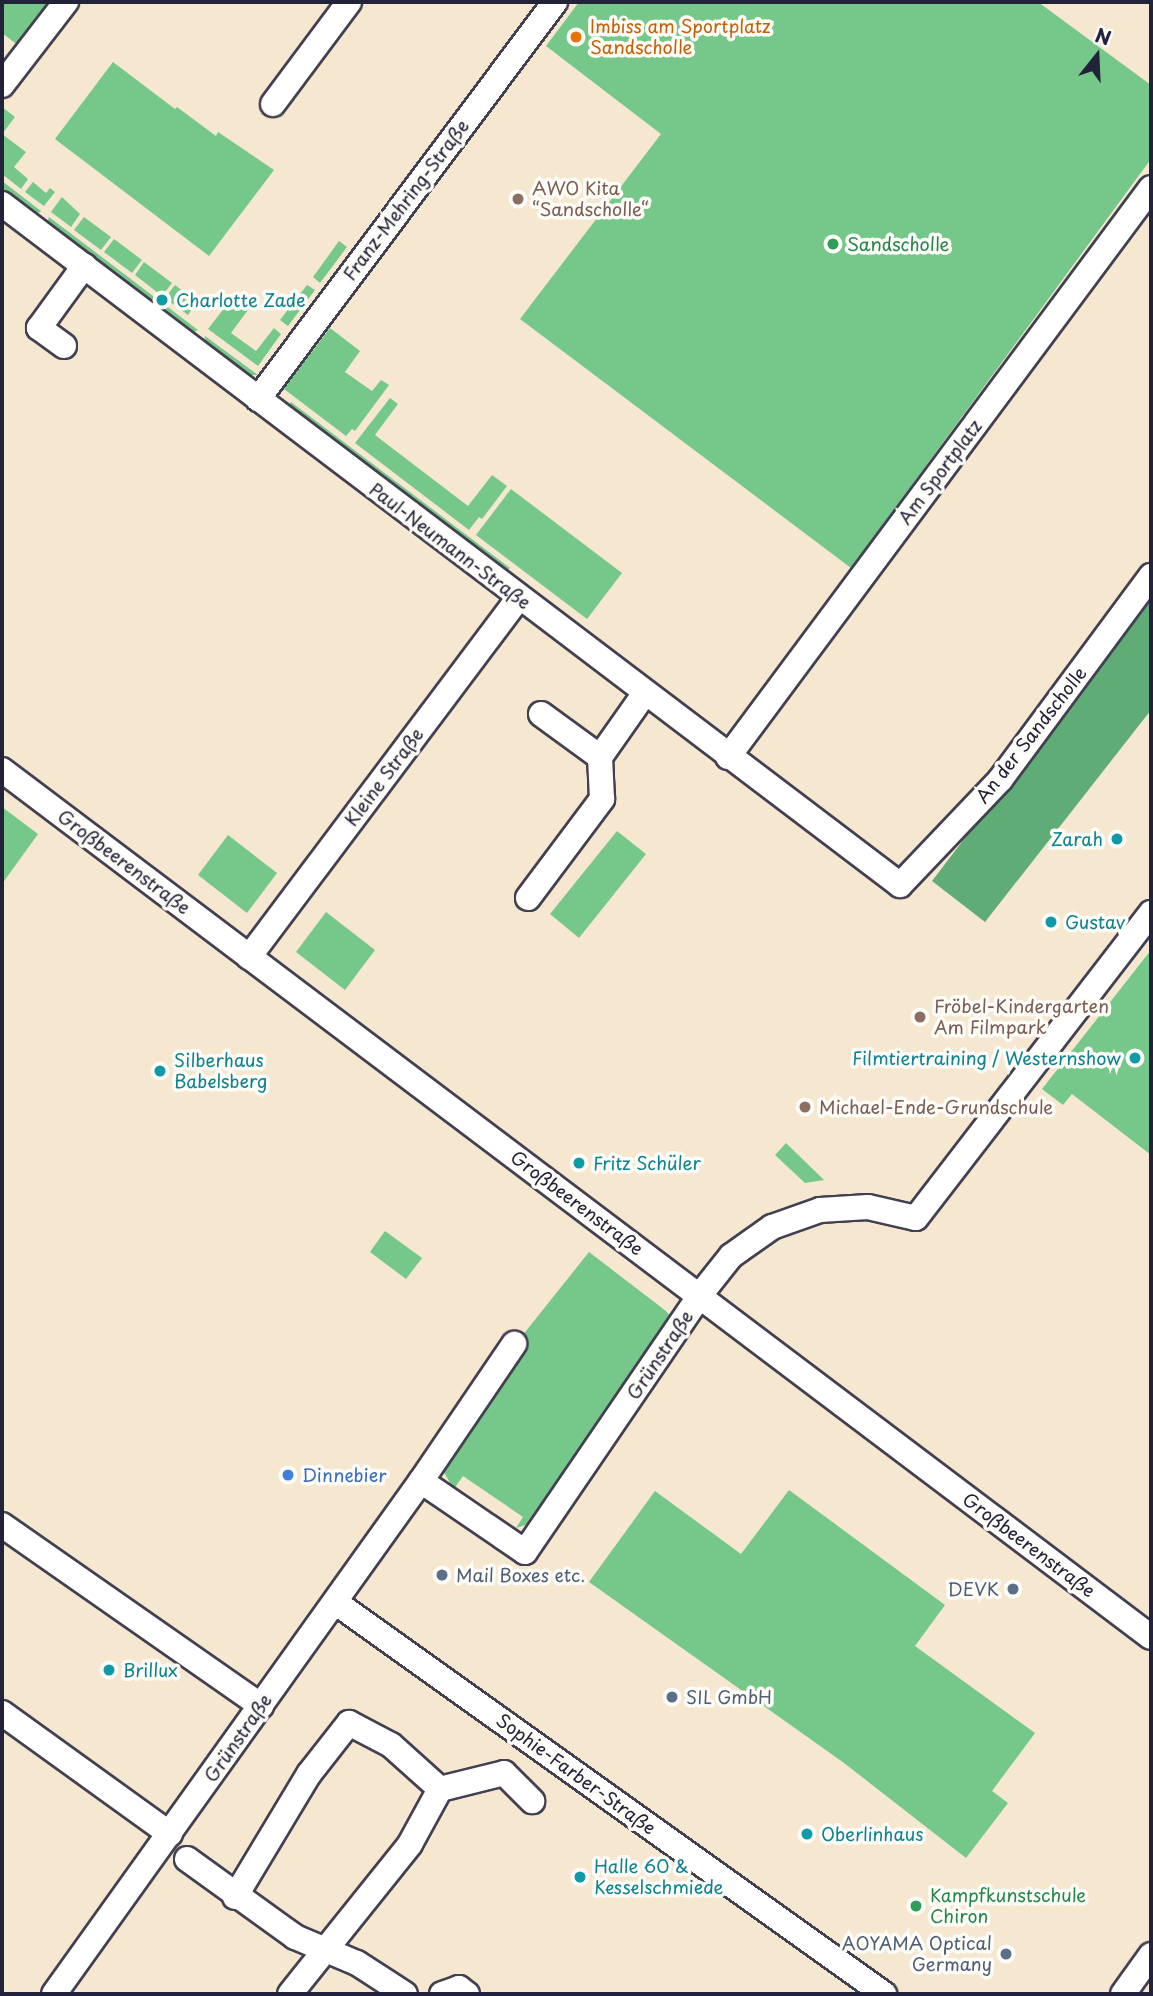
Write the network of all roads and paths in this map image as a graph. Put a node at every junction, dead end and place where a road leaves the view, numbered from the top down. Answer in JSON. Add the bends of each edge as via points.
{"nodes":[{"id":1,"x":66,"y":2,"type":"edge"},
{"id":2,"x":349,"y":2,"type":"edge"},
{"id":3,"x":555,"y":2,"type":"edge"},
{"id":4,"x":2,"y":85,"type":"edge"},
{"id":5,"x":273,"y":104,"type":"dead end"},
{"id":6,"x":1151,"y":188,"type":"edge"},
{"id":7,"x":2,"y":204,"type":"edge"},
{"id":8,"x":84,"y":267,"type":"junction"},
{"id":9,"x":64,"y":346,"type":"dead end"},
{"id":10,"x":258,"y":399,"type":"junction"},
{"id":11,"x":1151,"y":576,"type":"edge"},
{"id":12,"x":519,"y":598,"type":"junction"},
{"id":13,"x":645,"y":693,"type":"junction"},
{"id":14,"x":541,"y":714,"type":"dead end"},
{"id":15,"x":600,"y":757,"type":"junction"},
{"id":16,"x":728,"y":757,"type":"junction"},
{"id":17,"x":2,"y":770,"type":"edge"},
{"id":18,"x":900,"y":886,"type":"joint"},
{"id":19,"x":528,"y":898,"type":"dead end"},
{"id":20,"x":1151,"y":913,"type":"edge"},
{"id":21,"x":250,"y":957,"type":"junction"},
{"id":22,"x":700,"y":1295,"type":"junction"},
{"id":23,"x":514,"y":1344,"type":"dead end"},
{"id":24,"x":421,"y":1481,"type":"junction"},
{"id":25,"x":2,"y":1525,"type":"edge"},
{"id":26,"x":335,"y":1602,"type":"junction"},
{"id":27,"x":1151,"y":1637,"type":"edge"},
{"id":28,"x":261,"y":1706,"type":"junction"},
{"id":29,"x":2,"y":1713,"type":"edge"},
{"id":30,"x":440,"y":1789,"type":"junction"},
{"id":31,"x":532,"y":1801,"type":"dead end"},
{"id":32,"x":170,"y":1834,"type":"junction"},
{"id":33,"x":187,"y":1859,"type":"dead end"},
{"id":34,"x":236,"y":1896,"type":"junction"},
{"id":35,"x":323,"y":1951,"type":"junction"},
{"id":36,"x":1151,"y":1955,"type":"edge"},
{"id":37,"x":54,"y":1994,"type":"edge"},
{"id":38,"x":290,"y":1994,"type":"edge"},
{"id":39,"x":405,"y":1994,"type":"edge"},
{"id":40,"x":442,"y":1994,"type":"edge"},
{"id":41,"x":467,"y":1994,"type":"edge"},
{"id":42,"x":884,"y":1994,"type":"edge"},
{"id":43,"x":1123,"y":1994,"type":"edge"}],
"edges":[{"from":1,"to":4,"type":"street"},
{"from":2,"to":5,"type":"street"},
{"from":3,"to":10,"type":"street","name":"Franz-Mehring-Straße"},
{"from":6,"to":16,"type":"street","name":"Am Sportplatz"},
{"from":7,"to":8,"type":"street","name":"Paul-Neumann-Straße"},
{"from":8,"to":9,"type":"street","via":[[39,328]]},
{"from":8,"to":10,"type":"street","name":"Paul-Neumann-Straße"},
{"from":10,"to":12,"type":"street","name":"Paul-Neumann-Straße"},
{"from":11,"to":18,"type":"street","name":"An der Sandscholle","via":[[1000,780]]},
{"from":12,"to":13,"type":"street","name":"Paul-Neumann-Straße"},
{"from":12,"to":21,"type":"street","name":"Kleine Straße"},
{"from":13,"to":15,"type":"street"},
{"from":13,"to":16,"type":"street","name":"Paul-Neumann-Straße"},
{"from":14,"to":15,"type":"street"},
{"from":15,"to":19,"type":"street","via":[[602,799]]},
{"from":16,"to":18,"type":"street","name":"Paul-Neumann-Straße"},
{"from":17,"to":21,"type":"street","name":"Großbeerenstraße"},
{"from":20,"to":22,"type":"street","via":[[916,1218],[853,1207],[794,1217],[750,1240]]},
{"from":21,"to":22,"type":"street","name":"Großbeerenstraße"},
{"from":22,"to":24,"type":"street","name":"Grünstraße","via":[[525,1552]]},
{"from":22,"to":27,"type":"street","name":"Großbeerenstraße"},
{"from":23,"to":24,"type":"street","name":"Grünstraße"},
{"from":24,"to":26,"type":"street","name":"Grünstraße"},
{"from":25,"to":28,"type":"street"},
{"from":26,"to":28,"type":"street","name":"Grünstraße"},
{"from":26,"to":42,"type":"street","name":"Sophie-Farber-Straße"},
{"from":28,"to":32,"type":"street","name":"Grünstraße"},
{"from":29,"to":32,"type":"street"},
{"from":30,"to":31,"type":"street","via":[[504,1773]]},
{"from":30,"to":34,"type":"street","via":[[391,1745],[349,1723],[309,1774]]},
{"from":30,"to":35,"type":"street","via":[[410,1844]]},
{"from":32,"to":37,"type":"street","name":"Grünstraße"},
{"from":33,"to":34,"type":"street"},
{"from":34,"to":35,"type":"street"},
{"from":35,"to":38,"type":"street"},
{"from":35,"to":39,"type":"street","via":[[357,1963]]},
{"from":36,"to":43,"type":"street"},
{"from":40,"to":41,"type":"street","via":[[458,1988]]}]}
